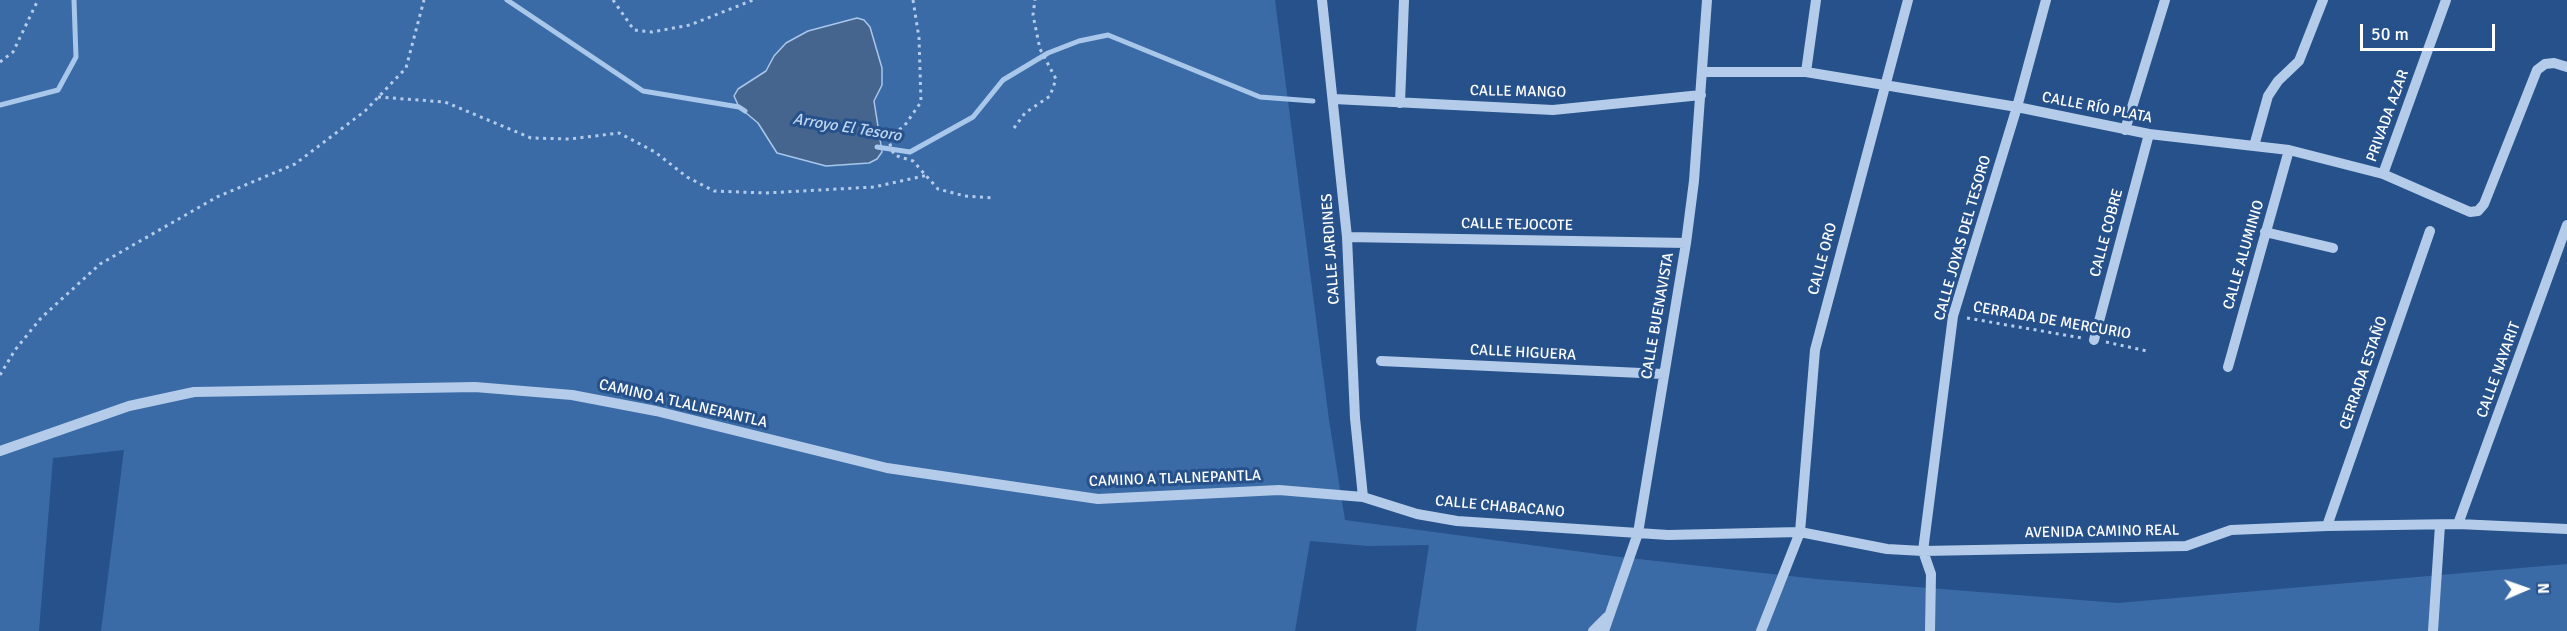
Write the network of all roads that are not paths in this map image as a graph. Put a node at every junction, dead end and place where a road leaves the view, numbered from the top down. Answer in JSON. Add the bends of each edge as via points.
{"nodes":[{"id":1,"x":1322,"y":0,"type":"edge"},
{"id":2,"x":1404,"y":0,"type":"edge"},
{"id":3,"x":1707,"y":0,"type":"edge"},
{"id":4,"x":1816,"y":0,"type":"edge"},
{"id":5,"x":1908,"y":0,"type":"edge"},
{"id":6,"x":2046,"y":0,"type":"edge"},
{"id":7,"x":2165,"y":0,"type":"edge"},
{"id":8,"x":2323,"y":0,"type":"edge"},
{"id":9,"x":2446,"y":0,"type":"edge"},
{"id":10,"x":2567,"y":67,"type":"edge"},
{"id":11,"x":1702,"y":72,"type":"junction"},
{"id":12,"x":1806,"y":72,"type":"junction"},
{"id":13,"x":1884,"y":86,"type":"junction"},
{"id":14,"x":1701,"y":95,"type":"junction"},
{"id":15,"x":1334,"y":99,"type":"junction"},
{"id":16,"x":1400,"y":103,"type":"junction"},
{"id":17,"x":2017,"y":107,"type":"junction"},
{"id":18,"x":2125,"y":130,"type":"junction"},
{"id":19,"x":2149,"y":134,"type":"junction"},
{"id":20,"x":2254,"y":146,"type":"junction"},
{"id":21,"x":2289,"y":150,"type":"junction"},
{"id":22,"x":2383,"y":174,"type":"junction"},
{"id":23,"x":2567,"y":225,"type":"edge"},
{"id":24,"x":2430,"y":231,"type":"dead end"},
{"id":25,"x":2265,"y":232,"type":"junction"},
{"id":26,"x":1347,"y":237,"type":"junction"},
{"id":27,"x":1686,"y":243,"type":"junction"},
{"id":28,"x":2332,"y":248,"type":"dead end"},
{"id":29,"x":2094,"y":340,"type":"road end"},
{"id":30,"x":1381,"y":361,"type":"dead end"},
{"id":31,"x":2228,"y":367,"type":"dead end"},
{"id":32,"x":1664,"y":374,"type":"junction"},
{"id":33,"x":0,"y":451,"type":"edge"},
{"id":34,"x":1363,"y":497,"type":"junction"},
{"id":35,"x":2458,"y":524,"type":"junction"},
{"id":36,"x":2440,"y":525,"type":"junction"},
{"id":37,"x":2327,"y":526,"type":"junction"},
{"id":38,"x":2567,"y":529,"type":"edge"},
{"id":39,"x":1800,"y":532,"type":"junction"},
{"id":40,"x":1638,"y":533,"type":"junction"},
{"id":41,"x":1923,"y":551,"type":"junction"},
{"id":42,"x":1611,"y":612,"type":"junction"},
{"id":43,"x":1593,"y":631,"type":"edge"},
{"id":44,"x":1604,"y":631,"type":"edge"},
{"id":45,"x":1761,"y":631,"type":"edge"},
{"id":46,"x":1930,"y":631,"type":"edge"},
{"id":47,"x":2433,"y":631,"type":"edge"}],
"edges":[{"from":1,"to":15,"type":"street","name":"CALLE JARDINES"},
{"from":2,"to":16,"type":"street"},
{"from":3,"to":11,"type":"street","name":"CALLE BUENAVISTA"},
{"from":4,"to":12,"type":"street"},
{"from":5,"to":13,"type":"street","name":"CALLE ORO"},
{"from":6,"to":17,"type":"street","name":"CALLE JOYAS DEL TESORO"},
{"from":7,"to":18,"type":"street"},
{"from":8,"to":20,"type":"street","via":[[2299,61],[2268,96]]},
{"from":9,"to":22,"type":"street","name":"PRIVADA AZAR"},
{"from":10,"to":22,"type":"street","name":"CALLE RÍO PLATA","via":[[2554,63],[2537,70],[2478,211],[2470,212]]},
{"from":11,"to":12,"type":"street","name":"CALLE RÍO PLATA"},
{"from":11,"to":14,"type":"street","name":"CALLE BUENAVISTA"},
{"from":12,"to":13,"type":"street","name":"CALLE RÍO PLATA"},
{"from":13,"to":17,"type":"street","name":"CALLE RÍO PLATA"},
{"from":13,"to":39,"type":"street","name":"CALLE ORO","via":[[1815,350]]},
{"from":14,"to":16,"type":"street","name":"CALLE MANGO","via":[[1553,110]]},
{"from":14,"to":27,"type":"street","name":"CALLE BUENAVISTA"},
{"from":15,"to":16,"type":"street","name":"CALLE MANGO"},
{"from":15,"to":26,"type":"street","name":"CALLE JARDINES"},
{"from":17,"to":18,"type":"street","name":"CALLE RÍO PLATA"},
{"from":17,"to":41,"type":"street","name":"CALLE JOYAS DEL TESORO","via":[[1953,316]]},
{"from":18,"to":19,"type":"street","name":"CALLE RÍO PLATA"},
{"from":19,"to":20,"type":"street","name":"CALLE RÍO PLATA"},
{"from":19,"to":29,"type":"street","name":"CALLE COBRE"},
{"from":20,"to":21,"type":"street","name":"CALLE RÍO PLATA"},
{"from":21,"to":22,"type":"street","name":"CALLE RÍO PLATA"},
{"from":21,"to":25,"type":"street","name":"CALLE ALUMINIO"},
{"from":23,"to":35,"type":"street","name":"CALLE NAYARIT"},
{"from":24,"to":37,"type":"street","name":"CERRADA ESTAÑO"},
{"from":25,"to":28,"type":"street"},
{"from":25,"to":31,"type":"street","name":"CALLE ALUMINIO"},
{"from":26,"to":27,"type":"street","name":"CALLE TEJOCOTE"},
{"from":26,"to":34,"type":"street","name":"CALLE JARDINES","via":[[1354,418]]},
{"from":27,"to":32,"type":"street","name":"CALLE BUENAVISTA"},
{"from":30,"to":32,"type":"street","name":"CALLE HIGUERA"},
{"from":32,"to":40,"type":"street","name":"CALLE BUENAVISTA"},
{"from":33,"to":34,"type":"street","name":"CAMINO A TLALNEPANTLA","via":[[129,406],[194,392],[475,387],[573,395],[656,411],[887,468],[1098,499],[1279,490]]},
{"from":34,"to":40,"type":"street","name":"CALLE CHABACANO","via":[[1417,514],[1457,521]]},
{"from":35,"to":36,"type":"street","name":"AVENIDA CAMINO REAL"},
{"from":35,"to":38,"type":"street","name":"AVENIDA CAMINO REAL"},
{"from":36,"to":37,"type":"street","name":"AVENIDA CAMINO REAL"},
{"from":36,"to":47,"type":"street"},
{"from":37,"to":41,"type":"street","name":"AVENIDA CAMINO REAL","via":[[2231,530],[2186,546]]},
{"from":39,"to":40,"type":"street","name":"AVENIDA CAMINO REAL"},
{"from":39,"to":41,"type":"street","name":"AVENIDA CAMINO REAL","via":[[1887,549]]},
{"from":39,"to":45,"type":"street","name":"CALLE ORO"},
{"from":40,"to":42,"type":"street","name":"CALLE BUENAVISTA"},
{"from":41,"to":46,"type":"street","name":"CALLE JOYAS DEL TESORO","via":[[1931,574]]},
{"from":42,"to":43,"type":"street"},
{"from":42,"to":44,"type":"street","name":"CALLE BUENAVISTA"}]}
